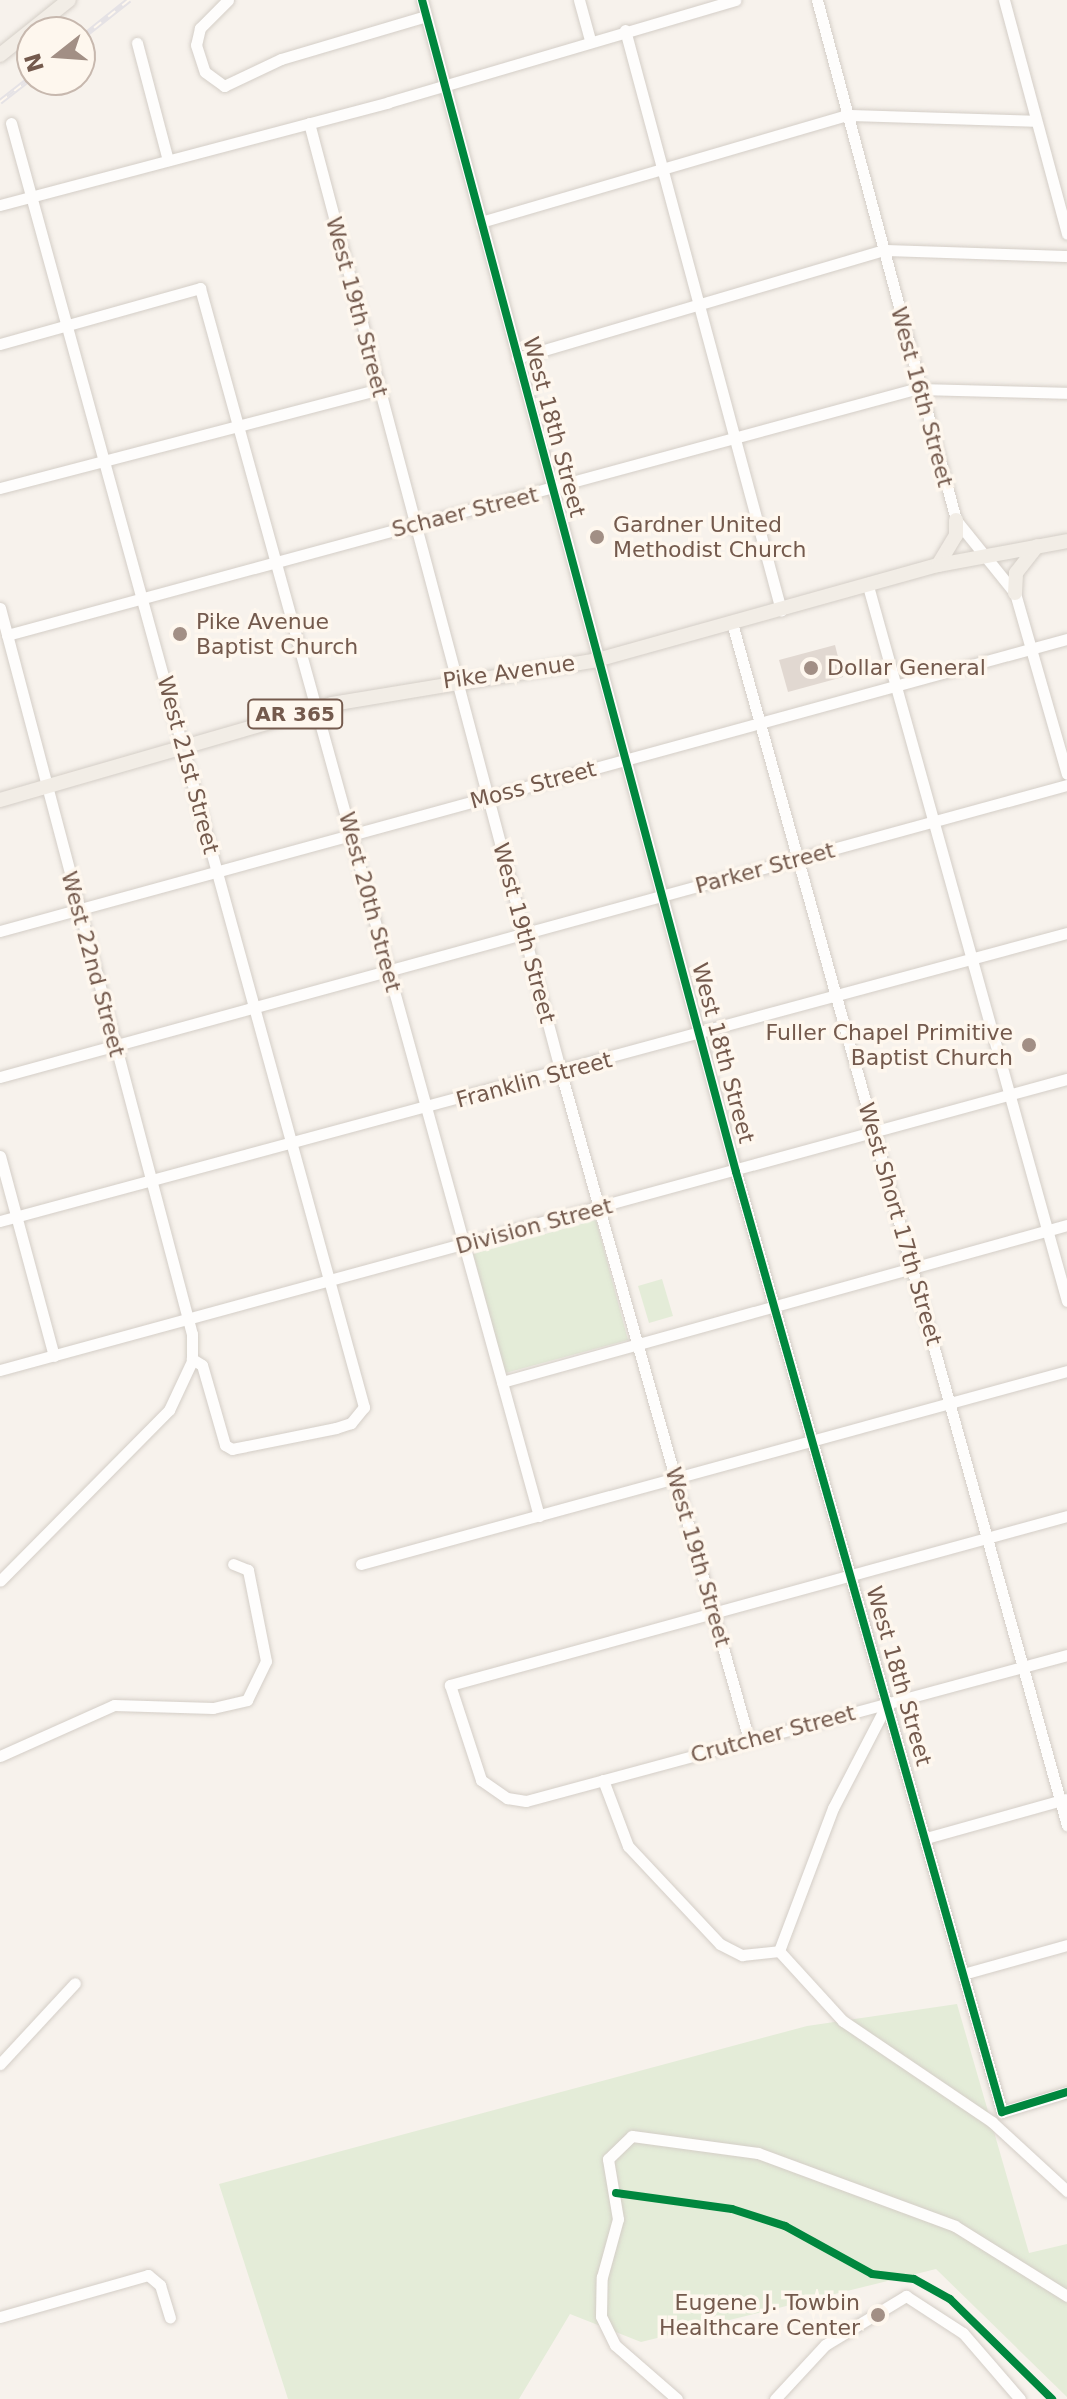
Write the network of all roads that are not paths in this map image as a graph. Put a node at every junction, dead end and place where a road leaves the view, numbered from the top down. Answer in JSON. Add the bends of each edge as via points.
{"nodes":[{"id":1,"x":69,"y":0,"type":"edge"},
{"id":2,"x":228,"y":0,"type":"edge"},
{"id":3,"x":422,"y":0,"type":"edge"},
{"id":4,"x":579,"y":0,"type":"edge"},
{"id":5,"x":735,"y":0,"type":"edge"},
{"id":6,"x":817,"y":0,"type":"edge"},
{"id":7,"x":1004,"y":0,"type":"edge"},
{"id":8,"x":426,"y":16,"type":"junction"},
{"id":9,"x":625,"y":30,"type":"junction"},
{"id":10,"x":590,"y":40,"type":"junction"},
{"id":11,"x":137,"y":43,"type":"dead end"},
{"id":12,"x":0,"y":55,"type":"edge"},
{"id":13,"x":443,"y":81,"type":"junction"},
{"id":14,"x":848,"y":115,"type":"junction"},
{"id":15,"x":1036,"y":121,"type":"junction"},
{"id":16,"x":11,"y":123,"type":"dead end"},
{"id":17,"x":309,"y":123,"type":"junction"},
{"id":18,"x":168,"y":160,"type":"junction"},
{"id":19,"x":663,"y":169,"type":"junction"},
{"id":20,"x":32,"y":198,"type":"junction"},
{"id":21,"x":0,"y":205,"type":"edge"},
{"id":22,"x":481,"y":222,"type":"junction"},
{"id":23,"x":1067,"y":234,"type":"edge"},
{"id":24,"x":884,"y":250,"type":"junction"},
{"id":25,"x":1067,"y":256,"type":"edge"},
{"id":26,"x":699,"y":304,"type":"junction"},
{"id":27,"x":67,"y":325,"type":"junction"},
{"id":28,"x":0,"y":344,"type":"edge"},
{"id":29,"x":517,"y":358,"type":"junction"},
{"id":30,"x":379,"y":389,"type":"junction"},
{"id":31,"x":920,"y":389,"type":"junction"},
{"id":32,"x":1067,"y":393,"type":"edge"},
{"id":33,"x":240,"y":425,"type":"junction"},
{"id":34,"x":735,"y":437,"type":"junction"},
{"id":35,"x":104,"y":461,"type":"junction"},
{"id":36,"x":0,"y":488,"type":"edge"},
{"id":37,"x":552,"y":489,"type":"junction"},
{"id":38,"x":956,"y":520,"type":"junction"},
{"id":39,"x":414,"y":524,"type":"junction"},
{"id":40,"x":1067,"y":541,"type":"edge"},
{"id":41,"x":1037,"y":546,"type":"junction"},
{"id":42,"x":985,"y":556,"type":"junction"},
{"id":43,"x":277,"y":561,"type":"junction"},
{"id":44,"x":938,"y":565,"type":"junction"},
{"id":45,"x":868,"y":586,"type":"junction"},
{"id":46,"x":1015,"y":593,"type":"junction"},
{"id":47,"x":142,"y":598,"type":"junction"},
{"id":48,"x":0,"y":608,"type":"edge"},
{"id":49,"x":781,"y":610,"type":"junction"},
{"id":50,"x":732,"y":623,"type":"junction"},
{"id":51,"x":7,"y":635,"type":"junction"},
{"id":52,"x":1067,"y":639,"type":"edge"},
{"id":53,"x":1032,"y":649,"type":"junction"},
{"id":54,"x":597,"y":660,"type":"junction"},
{"id":55,"x":455,"y":679,"type":"junction"},
{"id":56,"x":896,"y":686,"type":"junction"},
{"id":57,"x":317,"y":708,"type":"junction"},
{"id":58,"x":760,"y":723,"type":"junction"},
{"id":59,"x":183,"y":748,"type":"junction"},
{"id":60,"x":625,"y":760,"type":"junction"},
{"id":61,"x":1067,"y":774,"type":"edge"},
{"id":62,"x":1067,"y":785,"type":"edge"},
{"id":63,"x":48,"y":787,"type":"junction"},
{"id":64,"x":487,"y":798,"type":"junction"},
{"id":65,"x":0,"y":800,"type":"edge"},
{"id":66,"x":934,"y":822,"type":"junction"},
{"id":67,"x":352,"y":835,"type":"junction"},
{"id":68,"x":798,"y":859,"type":"junction"},
{"id":69,"x":217,"y":872,"type":"junction"},
{"id":70,"x":663,"y":896,"type":"junction"},
{"id":71,"x":79,"y":913,"type":"junction"},
{"id":72,"x":0,"y":931,"type":"edge"},
{"id":73,"x":525,"y":933,"type":"junction"},
{"id":74,"x":1067,"y":933,"type":"edge"},
{"id":75,"x":971,"y":959,"type":"junction"},
{"id":76,"x":389,"y":970,"type":"junction"},
{"id":77,"x":836,"y":997,"type":"junction"},
{"id":78,"x":254,"y":1007,"type":"junction"},
{"id":79,"x":699,"y":1036,"type":"junction"},
{"id":80,"x":116,"y":1045,"type":"junction"},
{"id":81,"x":561,"y":1073,"type":"junction"},
{"id":82,"x":0,"y":1077,"type":"edge"},
{"id":83,"x":1067,"y":1079,"type":"edge"},
{"id":84,"x":1010,"y":1095,"type":"junction"},
{"id":85,"x":430,"y":1109,"type":"junction"},
{"id":86,"x":874,"y":1133,"type":"junction"},
{"id":87,"x":293,"y":1145,"type":"junction"},
{"id":88,"x":0,"y":1156,"type":"edge"},
{"id":89,"x":736,"y":1172,"type":"junction"},
{"id":90,"x":152,"y":1181,"type":"junction"},
{"id":91,"x":600,"y":1208,"type":"junction"},
{"id":92,"x":16,"y":1217,"type":"junction"},
{"id":93,"x":0,"y":1221,"type":"edge"},
{"id":94,"x":1067,"y":1225,"type":"edge"},
{"id":95,"x":1047,"y":1231,"type":"junction"},
{"id":96,"x":464,"y":1245,"type":"junction"},
{"id":97,"x":912,"y":1268,"type":"junction"},
{"id":98,"x":330,"y":1281,"type":"junction"},
{"id":99,"x":1067,"y":1301,"type":"edge"},
{"id":100,"x":777,"y":1306,"type":"junction"},
{"id":101,"x":189,"y":1318,"type":"junction"},
{"id":102,"x":639,"y":1344,"type":"junction"},
{"id":103,"x":54,"y":1356,"type":"junction"},
{"id":104,"x":192,"y":1359,"type":"junction"},
{"id":105,"x":0,"y":1370,"type":"edge"},
{"id":106,"x":1067,"y":1371,"type":"edge"},
{"id":107,"x":502,"y":1382,"type":"junction"},
{"id":108,"x":950,"y":1403,"type":"junction"},
{"id":109,"x":815,"y":1441,"type":"junction"},
{"id":110,"x":677,"y":1479,"type":"junction"},
{"id":111,"x":539,"y":1516,"type":"junction"},
{"id":112,"x":1067,"y":1516,"type":"edge"},
{"id":113,"x":987,"y":1537,"type":"junction"},
{"id":114,"x":233,"y":1564,"type":"dead end"},
{"id":115,"x":361,"y":1564,"type":"dead end"},
{"id":116,"x":852,"y":1574,"type":"junction"},
{"id":117,"x":0,"y":1581,"type":"edge"},
{"id":118,"x":714,"y":1612,"type":"junction"},
{"id":119,"x":1067,"y":1655,"type":"edge"},
{"id":120,"x":1022,"y":1668,"type":"junction"},
{"id":121,"x":888,"y":1702,"type":"junction"},
{"id":122,"x":749,"y":1740,"type":"junction"},
{"id":123,"x":0,"y":1756,"type":"edge"},
{"id":124,"x":603,"y":1780,"type":"junction"},
{"id":125,"x":1064,"y":1799,"type":"edge"},
{"id":126,"x":1067,"y":1825,"type":"edge"},
{"id":127,"x":926,"y":1838,"type":"junction"},
{"id":128,"x":1067,"y":1945,"type":"edge"},
{"id":129,"x":779,"y":1951,"type":"junction"},
{"id":130,"x":963,"y":1974,"type":"junction"},
{"id":131,"x":75,"y":1983,"type":"dead end"},
{"id":132,"x":0,"y":2064,"type":"edge"},
{"id":133,"x":1067,"y":2092,"type":"edge"},
{"id":134,"x":1067,"y":2191,"type":"edge"},
{"id":135,"x":1067,"y":2296,"type":"edge"},
{"id":136,"x":0,"y":2317,"type":"edge"},
{"id":137,"x":170,"y":2318,"type":"dead end"},
{"id":138,"x":677,"y":2399,"type":"edge"},
{"id":139,"x":775,"y":2399,"type":"edge"},
{"id":140,"x":1020,"y":2399,"type":"edge"}],
"edges":[{"from":1,"to":12,"type":"main road"},
{"from":2,"to":8,"type":"street","via":[[200,28],[196,45],[205,72],[224,86],[281,59]]},
{"from":3,"to":8,"type":"street","name":"West 18th Street"},
{"from":4,"to":10,"type":"street"},
{"from":5,"to":9,"type":"street"},
{"from":6,"to":14,"type":"street","name":"West 16th Street"},
{"from":7,"to":15,"type":"street"},
{"from":8,"to":13,"type":"street","name":"West 18th Street"},
{"from":9,"to":10,"type":"street"},
{"from":9,"to":19,"type":"street"},
{"from":10,"to":13,"type":"street"},
{"from":11,"to":18,"type":"street"},
{"from":13,"to":17,"type":"street","via":[[432,90]]},
{"from":13,"to":22,"type":"street","name":"West 18th Street"},
{"from":14,"to":15,"type":"street"},
{"from":14,"to":19,"type":"street"},
{"from":14,"to":24,"type":"street","name":"West 16th Street"},
{"from":15,"to":23,"type":"street"},
{"from":16,"to":20,"type":"street","name":"West 21st Street"},
{"from":17,"to":18,"type":"street"},
{"from":17,"to":30,"type":"street","name":"West 19th Street"},
{"from":18,"to":20,"type":"street"},
{"from":19,"to":22,"type":"street"},
{"from":19,"to":26,"type":"street"},
{"from":20,"to":21,"type":"street"},
{"from":20,"to":27,"type":"street","name":"West 21st Street"},
{"from":22,"to":29,"type":"street","name":"West 18th Street"},
{"from":24,"to":25,"type":"street"},
{"from":24,"to":26,"type":"street"},
{"from":24,"to":31,"type":"street","name":"West 16th Street"},
{"from":26,"to":29,"type":"street"},
{"from":26,"to":34,"type":"street"},
{"from":27,"to":28,"type":"street"},
{"from":27,"to":33,"type":"street","name":"West 20th Street","via":[[200,288]]},
{"from":27,"to":35,"type":"street","name":"West 21st Street"},
{"from":29,"to":37,"type":"street","name":"West 18th Street"},
{"from":30,"to":33,"type":"street"},
{"from":30,"to":39,"type":"street","name":"West 19th Street"},
{"from":31,"to":32,"type":"street","name":"Schaer Street"},
{"from":31,"to":34,"type":"street","name":"Schaer Street"},
{"from":31,"to":38,"type":"street","name":"West 16th Street"},
{"from":33,"to":35,"type":"street"},
{"from":33,"to":43,"type":"street","name":"West 20th Street"},
{"from":34,"to":37,"type":"street","name":"Schaer Street"},
{"from":34,"to":49,"type":"street"},
{"from":35,"to":36,"type":"street"},
{"from":35,"to":47,"type":"street","name":"West 21st Street"},
{"from":37,"to":39,"type":"street","name":"Schaer Street"},
{"from":37,"to":54,"type":"street","name":"West 18th Street"},
{"from":38,"to":42,"type":"street","name":"West 16th Street"},
{"from":38,"to":44,"type":"main road","via":[[956,535]]},
{"from":39,"to":43,"type":"street","name":"Schaer Street"},
{"from":39,"to":55,"type":"street","name":"West 19th Street"},
{"from":40,"to":41,"type":"main road","name":"Pike Avenue","number":"AR 365"},
{"from":41,"to":42,"type":"main road","name":"Pike Avenue","number":"AR 365"},
{"from":41,"to":46,"type":"main road","via":[[1016,573]]},
{"from":42,"to":44,"type":"main road","name":"Pike Avenue","number":"AR 365"},
{"from":42,"to":46,"type":"street","name":"West 16th Street"},
{"from":43,"to":47,"type":"street","name":"Schaer Street"},
{"from":43,"to":57,"type":"street","name":"West 20th Street"},
{"from":44,"to":45,"type":"main road","name":"Pike Avenue","number":"AR 365"},
{"from":45,"to":49,"type":"main road","name":"Pike Avenue","number":"AR 365"},
{"from":45,"to":56,"type":"street"},
{"from":46,"to":53,"type":"street","name":"West 16th Street"},
{"from":47,"to":51,"type":"street","name":"Schaer Street"},
{"from":47,"to":59,"type":"street","name":"West 21st Street"},
{"from":48,"to":51,"type":"street","name":"West 22nd Street"},
{"from":49,"to":50,"type":"main road","name":"Pike Avenue","number":"AR 365"},
{"from":50,"to":54,"type":"main road","name":"Pike Avenue","number":"AR 365"},
{"from":50,"to":58,"type":"street","name":"West Short 17th Street"},
{"from":51,"to":63,"type":"street","name":"West 22nd Street"},
{"from":52,"to":53,"type":"street","name":"Moss Street"},
{"from":53,"to":56,"type":"street","name":"Moss Street"},
{"from":53,"to":61,"type":"street","name":"West 16th Street"},
{"from":54,"to":55,"type":"main road","name":"Pike Avenue","number":"AR 365"},
{"from":54,"to":60,"type":"street","name":"West 18th Street"},
{"from":55,"to":57,"type":"main road","name":"Pike Avenue","number":"AR 365"},
{"from":55,"to":64,"type":"street","name":"West 19th Street"},
{"from":56,"to":58,"type":"street","name":"Moss Street"},
{"from":56,"to":66,"type":"street"},
{"from":57,"to":59,"type":"main road","name":"Pike Avenue","number":"AR 365"},
{"from":57,"to":67,"type":"street","name":"West 20th Street"},
{"from":58,"to":60,"type":"street","name":"Moss Street"},
{"from":58,"to":68,"type":"street","name":"West Short 17th Street"},
{"from":59,"to":63,"type":"main road","name":"Pike Avenue","number":"AR 365"},
{"from":59,"to":69,"type":"street","name":"West 21st Street"},
{"from":60,"to":64,"type":"street","name":"Moss Street"},
{"from":60,"to":70,"type":"street","name":"West 18th Street"},
{"from":62,"to":66,"type":"street","name":"Parker Street"},
{"from":63,"to":65,"type":"main road","name":"Pike Avenue","number":"AR 365"},
{"from":63,"to":71,"type":"street","name":"West 22nd Street"},
{"from":64,"to":67,"type":"street","name":"Moss Street"},
{"from":64,"to":73,"type":"street","name":"West 19th Street"},
{"from":66,"to":68,"type":"street","name":"Parker Street"},
{"from":66,"to":75,"type":"street"},
{"from":67,"to":69,"type":"street","name":"Moss Street"},
{"from":67,"to":76,"type":"street","name":"West 20th Street"},
{"from":68,"to":70,"type":"street","name":"Parker Street"},
{"from":68,"to":77,"type":"street","name":"West Short 17th Street"},
{"from":69,"to":71,"type":"street","name":"Moss Street"},
{"from":69,"to":78,"type":"street","name":"West 21st Street"},
{"from":70,"to":73,"type":"street","name":"Parker Street"},
{"from":70,"to":79,"type":"street","name":"West 18th Street"},
{"from":71,"to":72,"type":"street","name":"Moss Street"},
{"from":71,"to":80,"type":"street","name":"West 22nd Street"},
{"from":73,"to":76,"type":"street","name":"Parker Street"},
{"from":73,"to":81,"type":"street","name":"West 19th Street"},
{"from":74,"to":75,"type":"street","name":"Franklin Street"},
{"from":75,"to":77,"type":"street","name":"Franklin Street"},
{"from":75,"to":84,"type":"street"},
{"from":76,"to":78,"type":"street","name":"Parker Street"},
{"from":76,"to":85,"type":"street","name":"West 20th Street"},
{"from":77,"to":79,"type":"street","name":"Franklin Street"},
{"from":77,"to":86,"type":"street","name":"West Short 17th Street"},
{"from":78,"to":80,"type":"street","name":"Parker Street"},
{"from":78,"to":87,"type":"street","name":"West 21st Street"},
{"from":79,"to":81,"type":"street","name":"Franklin Street"},
{"from":79,"to":89,"type":"street","name":"West 18th Street"},
{"from":80,"to":82,"type":"street","name":"Parker Street"},
{"from":80,"to":90,"type":"street","name":"West 22nd Street"},
{"from":81,"to":85,"type":"street","name":"Franklin Street"},
{"from":81,"to":91,"type":"street","name":"West 19th Street"},
{"from":83,"to":84,"type":"street","name":"Division Street"},
{"from":84,"to":86,"type":"street","name":"Division Street"},
{"from":84,"to":95,"type":"street"},
{"from":85,"to":87,"type":"street","name":"Franklin Street"},
{"from":85,"to":96,"type":"street","name":"West 20th Street"},
{"from":86,"to":89,"type":"street","name":"Division Street"},
{"from":86,"to":97,"type":"street","name":"West Short 17th Street"},
{"from":87,"to":90,"type":"street","name":"Franklin Street"},
{"from":87,"to":98,"type":"street","name":"West 21st Street"},
{"from":88,"to":92,"type":"street"},
{"from":89,"to":91,"type":"street","name":"Division Street"},
{"from":89,"to":100,"type":"street","name":"West 18th Street"},
{"from":90,"to":92,"type":"street","name":"Franklin Street"},
{"from":90,"to":101,"type":"street","name":"West 22nd Street"},
{"from":91,"to":96,"type":"street","name":"Division Street"},
{"from":91,"to":102,"type":"street","name":"West 19th Street"},
{"from":92,"to":93,"type":"street","name":"Franklin Street"},
{"from":92,"to":103,"type":"street"},
{"from":94,"to":95,"type":"street"},
{"from":95,"to":97,"type":"street"},
{"from":95,"to":99,"type":"street"},
{"from":96,"to":98,"type":"street","name":"Division Street"},
{"from":96,"to":107,"type":"street","name":"West 20th Street"},
{"from":97,"to":100,"type":"street"},
{"from":97,"to":108,"type":"street","name":"West Short 17th Street"},
{"from":98,"to":101,"type":"street","name":"Division Street"},
{"from":98,"to":104,"type":"street","name":"West 21st Street","via":[[364,1407],[336,1428],[247,1448],[225,1445],[202,1365]]},
{"from":100,"to":102,"type":"street"},
{"from":100,"to":109,"type":"street","name":"West 18th Street"},
{"from":101,"to":103,"type":"street","name":"Division Street"},
{"from":101,"to":104,"type":"street","name":"West 22nd Street"},
{"from":102,"to":107,"type":"street"},
{"from":102,"to":110,"type":"street","name":"West 19th Street"},
{"from":103,"to":105,"type":"street","name":"Division Street"},
{"from":104,"to":117,"type":"street","via":[[169,1410]]},
{"from":106,"to":108,"type":"street"},
{"from":107,"to":111,"type":"street","name":"West 20th Street"},
{"from":108,"to":109,"type":"street"},
{"from":108,"to":113,"type":"street","name":"West Short 17th Street"},
{"from":109,"to":110,"type":"street"},
{"from":109,"to":116,"type":"street","name":"West 18th Street"},
{"from":110,"to":111,"type":"street"},
{"from":110,"to":118,"type":"street","name":"West 19th Street"},
{"from":111,"to":115,"type":"street"},
{"from":112,"to":113,"type":"street"},
{"from":113,"to":116,"type":"street"},
{"from":113,"to":120,"type":"street","name":"West Short 17th Street"},
{"from":114,"to":123,"type":"street","via":[[248,1570],[266,1661],[247,1700],[213,1708],[114,1705]]},
{"from":116,"to":118,"type":"street"},
{"from":116,"to":121,"type":"street","name":"West 18th Street"},
{"from":118,"to":122,"type":"street","name":"West 19th Street"},
{"from":118,"to":124,"type":"street","name":"Crutcher Street","via":[[450,1685],[481,1780],[507,1798],[526,1801]]},
{"from":119,"to":120,"type":"street","name":"Crutcher Street"},
{"from":120,"to":121,"type":"street","name":"Crutcher Street"},
{"from":120,"to":125,"type":"street","name":"West Short 17th Street"},
{"from":121,"to":122,"type":"street","name":"Crutcher Street"},
{"from":121,"to":127,"type":"street","name":"West 18th Street"},
{"from":121,"to":129,"type":"street","via":[[833,1808]]},
{"from":122,"to":124,"type":"street","name":"Crutcher Street"},
{"from":124,"to":129,"type":"street","via":[[628,1846],[720,1944],[742,1955]]},
{"from":125,"to":126,"type":"street","name":"West Short 17th Street"},
{"from":125,"to":127,"type":"street"},
{"from":127,"to":130,"type":"street","name":"West 18th Street"},
{"from":128,"to":130,"type":"street"},
{"from":129,"to":134,"type":"street","via":[[843,2021],[992,2122]]},
{"from":130,"to":133,"type":"street","name":"West 18th Street","via":[[1002,2112]]},
{"from":131,"to":132,"type":"street"},
{"from":135,"to":138,"type":"street","via":[[955,2226],[771,2158],[728,2145],[632,2136],[608,2159],[618,2219],[602,2277],[601,2316],[615,2345]]},
{"from":136,"to":137,"type":"street","via":[[148,2275],[160,2285]]},
{"from":139,"to":140,"type":"street","via":[[825,2345],[902,2298],[925,2304],[963,2333]]}]}
